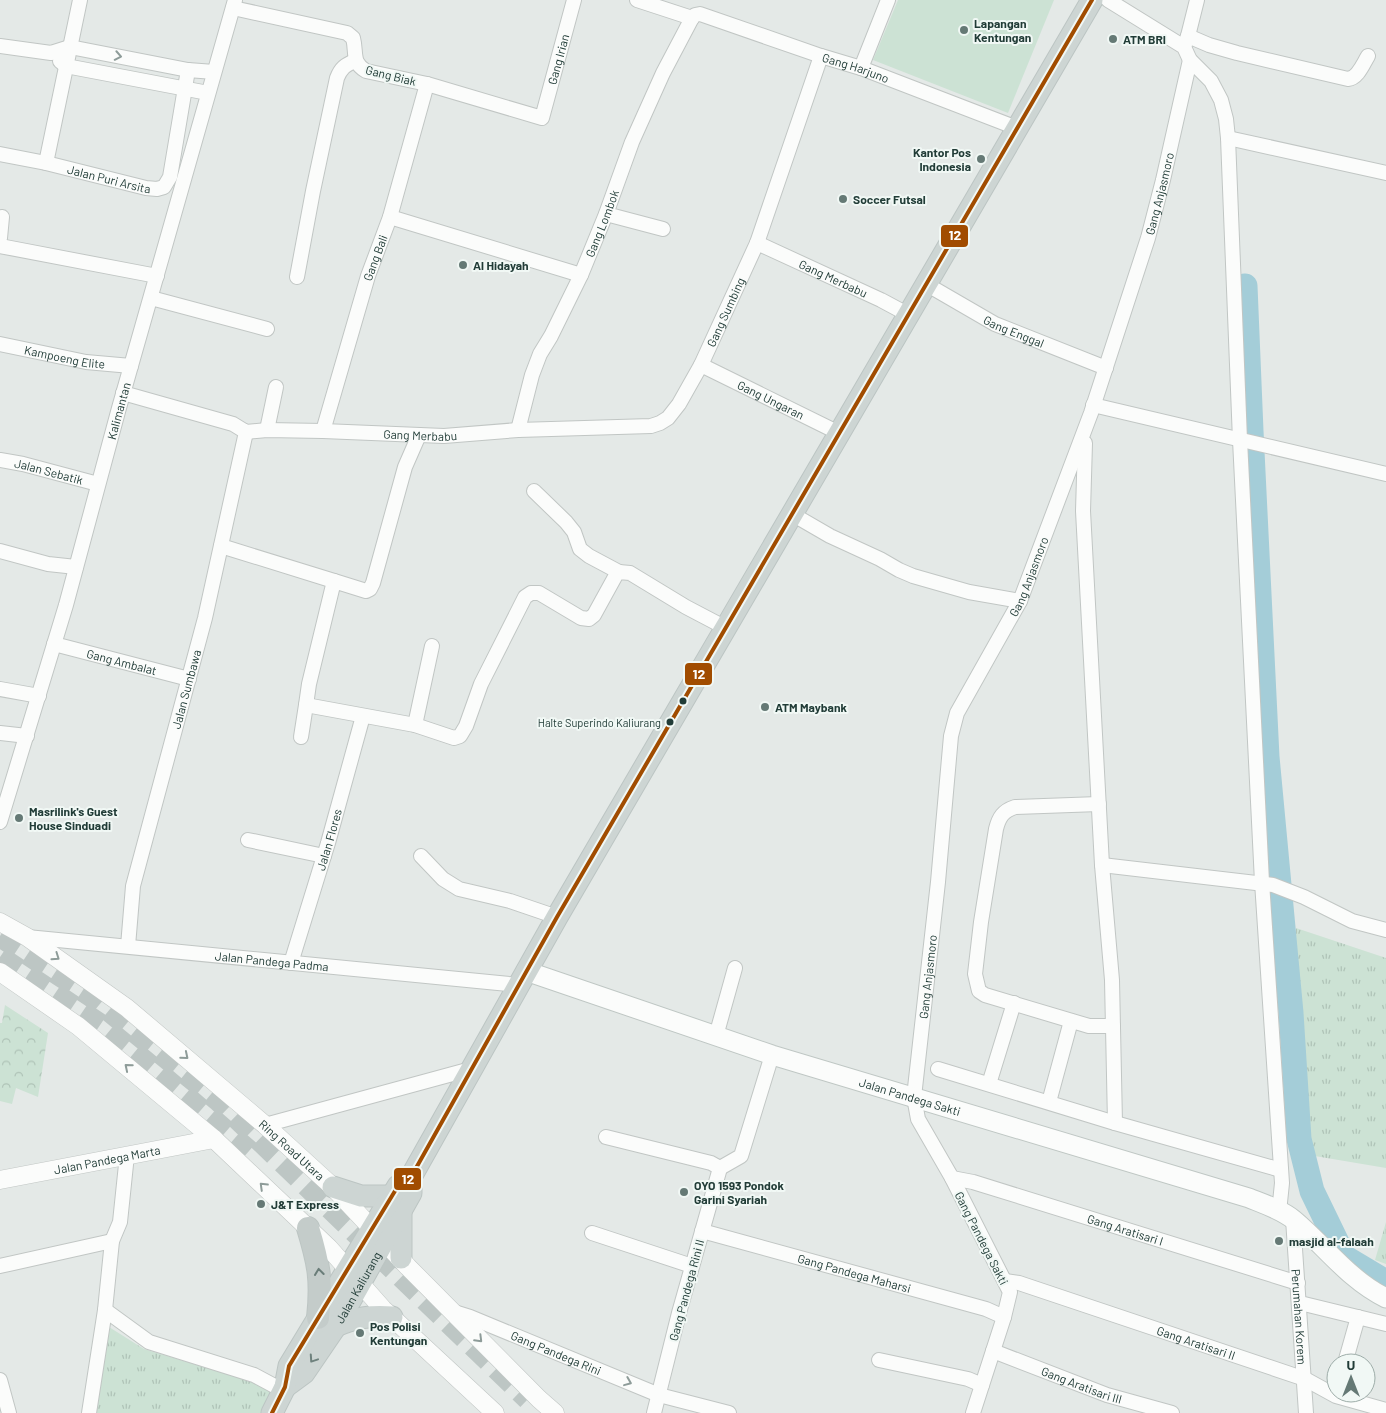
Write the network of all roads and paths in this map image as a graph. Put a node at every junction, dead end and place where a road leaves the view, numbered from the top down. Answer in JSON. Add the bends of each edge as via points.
{"nodes":[{"id":1,"x":80,"y":0,"type":"edge"},
{"id":2,"x":574,"y":0,"type":"edge"},
{"id":3,"x":637,"y":0,"type":"edge"},
{"id":4,"x":888,"y":0,"type":"edge"},
{"id":5,"x":1092,"y":0,"type":"edge"},
{"id":6,"x":1108,"y":0,"type":"edge"},
{"id":7,"x":1197,"y":0,"type":"edge"},
{"id":8,"x":234,"y":4,"type":"edge"},
{"id":9,"x":692,"y":18,"type":"junction"},
{"id":10,"x":1186,"y":42,"type":"junction"},
{"id":11,"x":0,"y":46,"type":"edge"},
{"id":12,"x":70,"y":47,"type":"junction"},
{"id":13,"x":51,"y":53,"type":"junction"},
{"id":14,"x":821,"y":56,"type":"junction"},
{"id":15,"x":1368,"y":56,"type":"dead end"},
{"id":16,"x":1190,"y":60,"type":"junction"},
{"id":17,"x":355,"y":61,"type":"junction"},
{"id":18,"x":66,"y":66,"type":"junction"},
{"id":19,"x":861,"y":68,"type":"junction"},
{"id":20,"x":188,"y":70,"type":"junction"},
{"id":21,"x":214,"y":72,"type":"junction"},
{"id":22,"x":427,"y":84,"type":"junction"},
{"id":23,"x":186,"y":89,"type":"junction"},
{"id":24,"x":208,"y":93,"type":"junction"},
{"id":25,"x":542,"y":118,"type":"joint"},
{"id":26,"x":1018,"y":128,"type":"junction"},
{"id":27,"x":1228,"y":138,"type":"junction"},
{"id":28,"x":0,"y":154,"type":"edge"},
{"id":29,"x":46,"y":163,"type":"junction"},
{"id":30,"x":1386,"y":173,"type":"edge"},
{"id":31,"x":606,"y":214,"type":"junction"},
{"id":32,"x":2,"y":217,"type":"dead end"},
{"id":33,"x":390,"y":217,"type":"junction"},
{"id":34,"x":663,"y":229,"type":"dead end"},
{"id":35,"x":0,"y":238,"type":"edge"},
{"id":36,"x":757,"y":243,"type":"junction"},
{"id":37,"x":0,"y":246,"type":"edge"},
{"id":38,"x":157,"y":276,"type":"junction"},
{"id":39,"x":581,"y":276,"type":"junction"},
{"id":40,"x":297,"y":277,"type":"dead end"},
{"id":41,"x":926,"y":284,"type":"junction"},
{"id":42,"x":150,"y":298,"type":"junction"},
{"id":43,"x":909,"y":315,"type":"junction"},
{"id":44,"x":267,"y":329,"type":"dead end"},
{"id":45,"x":0,"y":344,"type":"edge"},
{"id":46,"x":131,"y":366,"type":"junction"},
{"id":47,"x":701,"y":366,"type":"junction"},
{"id":48,"x":1106,"y":368,"type":"junction"},
{"id":49,"x":276,"y":387,"type":"dead end"},
{"id":50,"x":123,"y":393,"type":"junction"},
{"id":51,"x":1094,"y":405,"type":"junction"},
{"id":52,"x":1087,"y":425,"type":"junction"},
{"id":53,"x":267,"y":430,"type":"junction"},
{"id":54,"x":518,"y":430,"type":"junction"},
{"id":55,"x":323,"y":431,"type":"junction"},
{"id":56,"x":246,"y":432,"type":"junction"},
{"id":57,"x":839,"y":433,"type":"junction"},
{"id":58,"x":419,"y":435,"type":"junction"},
{"id":59,"x":1242,"y":440,"type":"junction"},
{"id":60,"x":0,"y":460,"type":"edge"},
{"id":61,"x":1386,"y":474,"type":"edge"},
{"id":62,"x":98,"y":484,"type":"junction"},
{"id":63,"x":534,"y":491,"type":"dead end"},
{"id":64,"x":792,"y":514,"type":"junction"},
{"id":65,"x":221,"y":546,"type":"junction"},
{"id":66,"x":0,"y":551,"type":"edge"},
{"id":67,"x":76,"y":567,"type":"junction"},
{"id":68,"x":620,"y":572,"type":"junction"},
{"id":69,"x":334,"y":582,"type":"junction"},
{"id":70,"x":1020,"y":600,"type":"junction"},
{"id":71,"x":726,"y":628,"type":"junction"},
{"id":72,"x":54,"y":644,"type":"junction"},
{"id":73,"x":432,"y":646,"type":"dead end"},
{"id":74,"x":189,"y":679,"type":"junction"},
{"id":75,"x":0,"y":688,"type":"edge"},
{"id":76,"x":39,"y":696,"type":"junction"},
{"id":77,"x":306,"y":704,"type":"junction"},
{"id":78,"x":363,"y":716,"type":"junction"},
{"id":79,"x":415,"y":725,"type":"junction"},
{"id":80,"x":0,"y":733,"type":"edge"},
{"id":81,"x":27,"y":736,"type":"junction"},
{"id":82,"x":301,"y":737,"type":"dead end"},
{"id":83,"x":1099,"y":804,"type":"junction"},
{"id":84,"x":0,"y":822,"type":"edge"},
{"id":85,"x":248,"y":840,"type":"dead end"},
{"id":86,"x":324,"y":856,"type":"junction"},
{"id":87,"x":421,"y":856,"type":"dead end"},
{"id":88,"x":1102,"y":865,"type":"junction"},
{"id":89,"x":1267,"y":883,"type":"junction"},
{"id":90,"x":557,"y":917,"type":"junction"},
{"id":91,"x":0,"y":922,"type":"edge"},
{"id":92,"x":1386,"y":930,"type":"edge"},
{"id":93,"x":27,"y":937,"type":"junction"},
{"id":94,"x":128,"y":946,"type":"junction"},
{"id":95,"x":291,"y":963,"type":"junction"},
{"id":96,"x":735,"y":968,"type":"dead end"},
{"id":97,"x":0,"y":972,"type":"edge"},
{"id":98,"x":522,"y":978,"type":"junction"},
{"id":99,"x":1014,"y":1003,"type":"junction"},
{"id":100,"x":1071,"y":1021,"type":"junction"},
{"id":101,"x":1113,"y":1026,"type":"junction"},
{"id":102,"x":716,"y":1036,"type":"junction"},
{"id":103,"x":772,"y":1055,"type":"junction"},
{"id":104,"x":471,"y":1069,"type":"junction"},
{"id":105,"x":938,"y":1069,"type":"dead end"},
{"id":106,"x":989,"y":1084,"type":"junction"},
{"id":107,"x":914,"y":1097,"type":"junction"},
{"id":108,"x":1049,"y":1102,"type":"junction"},
{"id":109,"x":1115,"y":1123,"type":"junction"},
{"id":110,"x":265,"y":1125,"type":"junction"},
{"id":111,"x":606,"y":1138,"type":"dead end"},
{"id":112,"x":214,"y":1139,"type":"junction"},
{"id":113,"x":126,"y":1155,"type":"junction"},
{"id":114,"x":720,"y":1168,"type":"junction"},
{"id":115,"x":1281,"y":1170,"type":"junction"},
{"id":116,"x":952,"y":1178,"type":"junction"},
{"id":117,"x":0,"y":1180,"type":"edge"},
{"id":118,"x":333,"y":1187,"type":"junction"},
{"id":119,"x":396,"y":1204,"type":"junction"},
{"id":120,"x":1286,"y":1216,"type":"junction"},
{"id":121,"x":308,"y":1228,"type":"junction"},
{"id":122,"x":702,"y":1231,"type":"junction"},
{"id":123,"x":592,"y":1233,"type":"dead end"},
{"id":124,"x":379,"y":1234,"type":"junction"},
{"id":125,"x":112,"y":1241,"type":"junction"},
{"id":126,"x":401,"y":1258,"type":"junction"},
{"id":127,"x":0,"y":1266,"type":"edge"},
{"id":128,"x":692,"y":1266,"type":"junction"},
{"id":129,"x":354,"y":1276,"type":"junction"},
{"id":130,"x":1005,"y":1280,"type":"junction"},
{"id":131,"x":1298,"y":1283,"type":"junction"},
{"id":132,"x":1386,"y":1298,"type":"edge"},
{"id":133,"x":1300,"y":1304,"type":"junction"},
{"id":134,"x":105,"y":1310,"type":"junction"},
{"id":135,"x":453,"y":1312,"type":"junction"},
{"id":136,"x":392,"y":1316,"type":"junction"},
{"id":137,"x":1004,"y":1316,"type":"junction"},
{"id":138,"x":1358,"y":1317,"type":"junction"},
{"id":139,"x":327,"y":1322,"type":"junction"},
{"id":140,"x":1386,"y":1324,"type":"edge"},
{"id":141,"x":993,"y":1350,"type":"junction"},
{"id":142,"x":1348,"y":1353,"type":"edge"},
{"id":143,"x":879,"y":1360,"type":"dead end"},
{"id":144,"x":1305,"y":1379,"type":"junction"},
{"id":145,"x":0,"y":1380,"type":"edge"},
{"id":146,"x":982,"y":1385,"type":"junction"},
{"id":147,"x":283,"y":1389,"type":"junction"},
{"id":148,"x":1326,"y":1389,"type":"edge"},
{"id":149,"x":659,"y":1395,"type":"junction"},
{"id":150,"x":1365,"y":1403,"type":"edge"},
{"id":151,"x":1386,"y":1410,"type":"edge"},
{"id":152,"x":9,"y":1413,"type":"edge"},
{"id":153,"x":89,"y":1413,"type":"edge"},
{"id":154,"x":272,"y":1413,"type":"edge"},
{"id":155,"x":495,"y":1413,"type":"edge"},
{"id":156,"x":555,"y":1413,"type":"edge"},
{"id":157,"x":654,"y":1413,"type":"edge"},
{"id":158,"x":729,"y":1413,"type":"edge"},
{"id":159,"x":973,"y":1413,"type":"edge"},
{"id":160,"x":1172,"y":1413,"type":"edge"},
{"id":161,"x":1306,"y":1413,"type":"edge"}],
"edges":[{"from":1,"to":12,"type":"street"},
{"from":2,"to":25,"type":"street","name":"Gang Irian"},
{"from":3,"to":9,"type":"street","name":"Gang Harjuno"},
{"from":4,"to":19,"type":"street"},
{"from":5,"to":26,"type":"main road","name":"Jalan Kaliurang"},
{"from":6,"to":10,"type":"street"},
{"from":7,"to":10,"type":"street"},
{"from":8,"to":17,"type":"street","name":"Gang Biak","via":[[346,33],[353,38]]},
{"from":8,"to":21,"type":"street","name":"Kalimantan"},
{"from":9,"to":14,"type":"street","name":"Gang Harjuno","via":[[700,14]]},
{"from":9,"to":31,"type":"street","name":"Gang Lombok","via":[[632,142]]},
{"from":10,"to":15,"type":"street","via":[[1348,79],[1355,76]]},
{"from":10,"to":16,"type":"street"},
{"from":11,"to":13,"type":"street"},
{"from":12,"to":13,"type":"street"},
{"from":12,"to":18,"type":"street"},
{"from":12,"to":20,"type":"street","one_way":true},
{"from":13,"to":18,"type":"street"},
{"from":14,"to":19,"type":"street","name":"Gang Harjuno"},
{"from":14,"to":36,"type":"street","name":"Gang Sumbing"},
{"from":16,"to":27,"type":"street","name":"Perumahan Korem","via":[[1214,87],[1226,119]]},
{"from":16,"to":48,"type":"street","name":"Gang Anjasmoro","via":[[1148,238]]},
{"from":17,"to":22,"type":"street","name":"Gang Biak","via":[[366,71]]},
{"from":17,"to":40,"type":"street","via":[[345,65],[337,78]]},
{"from":18,"to":23,"type":"street"},
{"from":18,"to":29,"type":"street"},
{"from":19,"to":26,"type":"street","name":"Gang Harjuno"},
{"from":20,"to":21,"type":"street"},
{"from":20,"to":23,"type":"street","name":"Jalan Puri Arsita"},
{"from":21,"to":24,"type":"street","name":"Kalimantan"},
{"from":22,"to":25,"type":"street","name":"Gang Biak"},
{"from":22,"to":33,"type":"street","name":"Gang Bali"},
{"from":23,"to":24,"type":"street"},
{"from":23,"to":29,"type":"street","name":"Jalan Puri Arsita","via":[[170,178],[164,187],[146,188]]},
{"from":24,"to":38,"type":"street","name":"Kalimantan"},
{"from":26,"to":41,"type":"main road","name":"Jalan Kaliurang"},
{"from":27,"to":30,"type":"street"},
{"from":27,"to":59,"type":"street","name":"Perumahan Korem"},
{"from":28,"to":29,"type":"street","name":"Jalan Puri Arsita"},
{"from":31,"to":34,"type":"street"},
{"from":31,"to":39,"type":"street","name":"Gang Lombok"},
{"from":32,"to":35,"type":"street"},
{"from":33,"to":39,"type":"street"},
{"from":33,"to":55,"type":"street","name":"Gang Bali","via":[[368,276]]},
{"from":36,"to":43,"type":"street","name":"Gang Merbabu"},
{"from":36,"to":47,"type":"street","name":"Gang Sumbing"},
{"from":37,"to":38,"type":"street"},
{"from":38,"to":42,"type":"street","name":"Kalimantan"},
{"from":39,"to":54,"type":"street","name":"Gang Lombok","via":[[540,354]]},
{"from":41,"to":43,"type":"main road","name":"Jalan Kaliurang"},
{"from":41,"to":48,"type":"street","name":"Gang Enggal","via":[[995,324]]},
{"from":42,"to":44,"type":"street"},
{"from":42,"to":46,"type":"street","name":"Kalimantan"},
{"from":43,"to":57,"type":"main road","name":"Jalan Kaliurang"},
{"from":45,"to":46,"type":"street","name":"Kampoeng Elite","via":[[86,362]]},
{"from":46,"to":50,"type":"street","name":"Kalimantan"},
{"from":47,"to":54,"type":"street","name":"Gang Sumbing","via":[[679,404],[660,423],[651,426]]},
{"from":47,"to":57,"type":"street","name":"Gang Ungaran"},
{"from":48,"to":51,"type":"street","name":"Gang Anjasmoro"},
{"from":49,"to":53,"type":"street"},
{"from":50,"to":56,"type":"street","via":[[233,424]]},
{"from":50,"to":62,"type":"street","name":"Kalimantan"},
{"from":51,"to":52,"type":"street","name":"Gang Anjasmoro"},
{"from":51,"to":59,"type":"street"},
{"from":52,"to":70,"type":"street","name":"Gang Anjasmoro"},
{"from":52,"to":83,"type":"street","via":[[1083,512]]},
{"from":53,"to":55,"type":"street","name":"Gang Merbabu"},
{"from":53,"to":56,"type":"street","name":"Gang Merbabu"},
{"from":54,"to":58,"type":"street","name":"Gang Merbabu"},
{"from":55,"to":58,"type":"street","name":"Gang Merbabu"},
{"from":56,"to":65,"type":"street","name":"Jalan Sumbawa"},
{"from":57,"to":64,"type":"main road","name":"Jalan Kaliurang"},
{"from":58,"to":69,"type":"street","via":[[405,467],[370,589],[366,591]]},
{"from":59,"to":61,"type":"street"},
{"from":59,"to":89,"type":"street","name":"Perumahan Korem"},
{"from":60,"to":62,"type":"street","name":"Jalan Sebatik"},
{"from":62,"to":67,"type":"street","name":"Kalimantan"},
{"from":63,"to":68,"type":"street","via":[[574,532],[580,549]]},
{"from":64,"to":70,"type":"street","via":[[913,576],[969,592]]},
{"from":64,"to":71,"type":"main road","name":"Jalan Kaliurang"},
{"from":65,"to":69,"type":"street"},
{"from":65,"to":74,"type":"street","name":"Jalan Sumbawa"},
{"from":66,"to":67,"type":"street","via":[[48,564]]},
{"from":67,"to":72,"type":"street","name":"Kalimantan"},
{"from":68,"to":71,"type":"street","via":[[630,573]]},
{"from":68,"to":79,"type":"street","via":[[589,619],[531,592],[525,597],[481,684],[460,736],[454,738]]},
{"from":69,"to":77,"type":"street","via":[[308,684]]},
{"from":70,"to":107,"type":"street","name":"Gang Anjasmoro","via":[[953,726]]},
{"from":71,"to":90,"type":"main road","name":"Jalan Kaliurang"},
{"from":72,"to":74,"type":"street","name":"Gang Ambalat"},
{"from":72,"to":76,"type":"street","name":"Kalimantan"},
{"from":73,"to":79,"type":"street"},
{"from":74,"to":94,"type":"street","name":"Jalan Sumbawa","via":[[133,886]]},
{"from":75,"to":76,"type":"street"},
{"from":76,"to":81,"type":"street","name":"Kalimantan"},
{"from":77,"to":78,"type":"street"},
{"from":77,"to":82,"type":"street"},
{"from":78,"to":79,"type":"street"},
{"from":78,"to":86,"type":"street","name":"Jalan Flores"},
{"from":80,"to":81,"type":"street"},
{"from":81,"to":84,"type":"street","name":"Kalimantan"},
{"from":83,"to":88,"type":"street"},
{"from":83,"to":99,"type":"street","via":[[1015,807],[1000,816],[975,974],[979,991]]},
{"from":85,"to":86,"type":"street"},
{"from":86,"to":95,"type":"street","name":"Jalan Flores"},
{"from":87,"to":90,"type":"street","via":[[459,889]]},
{"from":88,"to":89,"type":"street"},
{"from":88,"to":101,"type":"street","via":[[1110,939]]},
{"from":89,"to":92,"type":"street","via":[[1352,920]]},
{"from":89,"to":115,"type":"street","name":"Perumahan Korem"},
{"from":90,"to":98,"type":"main road","name":"Jalan Kaliurang"},
{"from":91,"to":93,"type":"street","name":"Ring Road Utara"},
{"from":93,"to":94,"type":"street","name":"Jalan Pandega Padma"},
{"from":93,"to":110,"type":"street","name":"Ring Road Utara","one_way":true,"via":[[127,1008]]},
{"from":94,"to":95,"type":"street","name":"Jalan Pandega Padma"},
{"from":95,"to":98,"type":"street","name":"Jalan Pandega Padma"},
{"from":96,"to":102,"type":"street"},
{"from":112,"to":97,"type":"street","one_way":true,"via":[[78,1026]]},
{"from":98,"to":102,"type":"main road","name":"Jalan Pandega Sakti"},
{"from":98,"to":104,"type":"main road","name":"Jalan Kaliurang"},
{"from":99,"to":100,"type":"street"},
{"from":99,"to":106,"type":"street"},
{"from":100,"to":101,"type":"street","via":[[1100,1027]]},
{"from":100,"to":108,"type":"street"},
{"from":101,"to":109,"type":"street"},
{"from":102,"to":103,"type":"main road","name":"Jalan Pandega Sakti"},
{"from":103,"to":107,"type":"main road","name":"Jalan Pandega Sakti"},
{"from":103,"to":114,"type":"street","via":[[741,1156]]},
{"from":104,"to":110,"type":"street"},
{"from":104,"to":119,"type":"main road","name":"Jalan Kaliurang","via":[[411,1176],[398,1186]]},
{"from":105,"to":106,"type":"street"},
{"from":106,"to":108,"type":"street"},
{"from":107,"to":116,"type":"street","name":"Gang Pandega Sakti","via":[[918,1119]]},
{"from":107,"to":120,"type":"main road","name":"Jalan Pandega Sakti","via":[[1249,1198]]},
{"from":108,"to":109,"type":"street"},
{"from":109,"to":115,"type":"street"},
{"from":110,"to":118,"type":"street","name":"Ring Road Utara"},
{"from":111,"to":114,"type":"street","via":[[711,1163]]},
{"from":112,"to":113,"type":"street","name":"Jalan Pandega Marta"},
{"from":121,"to":112,"type":"street","one_way":true},
{"from":113,"to":117,"type":"street","name":"Jalan Pandega Marta"},
{"from":113,"to":125,"type":"street","via":[[120,1222]]},
{"from":114,"to":122,"type":"street","name":"Gang Pandega Rini II"},
{"from":115,"to":120,"type":"street","name":"Perumahan Korem"},
{"from":116,"to":130,"type":"street","name":"Gang Pandega Sakti"},
{"from":116,"to":131,"type":"street","name":"Gang Aratisari I"},
{"from":118,"to":119,"type":"main road"},
{"from":118,"to":124,"type":"street","name":"Ring Road Utara"},
{"from":119,"to":124,"type":"main road","name":"Jalan Kaliurang"},
{"from":119,"to":126,"type":"main road"},
{"from":120,"to":131,"type":"street","name":"Perumahan Korem"},
{"from":120,"to":132,"type":"main road","name":"Jalan Pandega Sakti","via":[[1368,1288]]},
{"from":121,"to":129,"type":"street"},
{"from":139,"to":121,"type":"highway","one_way":true,"via":[[317,1256]]},
{"from":122,"to":128,"type":"street","name":"Gang Pandega Rini II"},
{"from":122,"to":137,"type":"street","name":"Gang Pandega Maharsi"},
{"from":123,"to":128,"type":"street"},
{"from":124,"to":126,"type":"street","name":"Ring Road Utara"},
{"from":124,"to":129,"type":"main road","name":"Jalan Kaliurang"},
{"from":125,"to":127,"type":"street"},
{"from":125,"to":134,"type":"street"},
{"from":126,"to":135,"type":"street","name":"Ring Road Utara"},
{"from":128,"to":149,"type":"street","name":"Gang Pandega Rini II"},
{"from":129,"to":136,"type":"street"},
{"from":129,"to":139,"type":"main road","name":"Jalan Kaliurang"},
{"from":130,"to":137,"type":"street","name":"Gang Pandega Sakti","via":[[1010,1292]]},
{"from":130,"to":144,"type":"street","name":"Gang Aratisari II"},
{"from":131,"to":133,"type":"street","name":"Perumahan Korem"},
{"from":133,"to":138,"type":"street"},
{"from":133,"to":144,"type":"street","name":"Perumahan Korem"},
{"from":134,"to":147,"type":"street","via":[[149,1342],[254,1375]]},
{"from":134,"to":153,"type":"street"},
{"from":135,"to":149,"type":"street","name":"Gang Pandega Rini","one_way":true},
{"from":135,"to":156,"type":"street","name":"Ring Road Utara","one_way":true},
{"from":136,"to":139,"type":"main road","via":[[372,1315]]},
{"from":136,"to":155,"type":"street"},
{"from":137,"to":141,"type":"street","name":"Gang Pandega Sakti"},
{"from":138,"to":140,"type":"street"},
{"from":138,"to":142,"type":"street"},
{"from":139,"to":147,"type":"main road","name":"Jalan Kaliurang","via":[[289,1366]]},
{"from":141,"to":146,"type":"street","name":"Gang Pandega Sakti"},
{"from":141,"to":160,"type":"street","name":"Gang Aratisari III","via":[[1106,1395]]},
{"from":143,"to":146,"type":"street","via":[[968,1379]]},
{"from":144,"to":148,"type":"street","name":"Gang Aratisari II"},
{"from":144,"to":161,"type":"street","name":"Perumahan Korem"},
{"from":145,"to":152,"type":"street"},
{"from":146,"to":159,"type":"street","name":"Gang Pandega Sakti"},
{"from":147,"to":154,"type":"main road","name":"Jalan Kaliurang"},
{"from":149,"to":157,"type":"street","name":"Gang Pandega Rini II"},
{"from":149,"to":158,"type":"street","name":"Gang Pandega Rini"},
{"from":150,"to":151,"type":"street","name":"Gang Aratisari II"}]}
